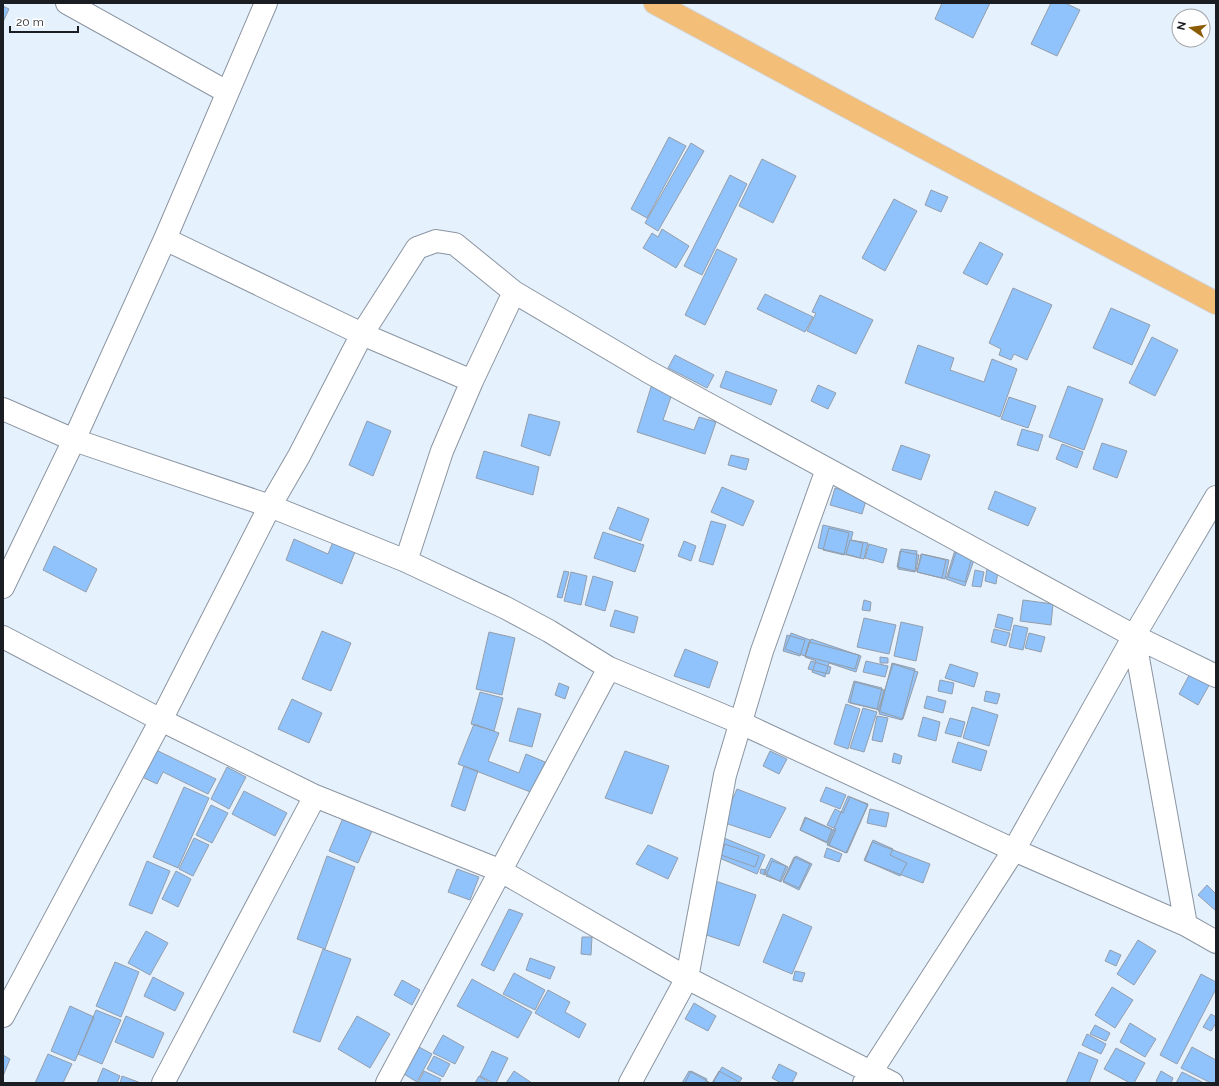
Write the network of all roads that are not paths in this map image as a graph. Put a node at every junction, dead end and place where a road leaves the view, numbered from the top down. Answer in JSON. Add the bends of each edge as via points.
{"nodes":[{"id":1,"x":68,"y":3,"type":"edge"},
{"id":2,"x":266,"y":3,"type":"edge"},
{"id":3,"x":655,"y":3,"type":"edge"},
{"id":4,"x":227,"y":92,"type":"junction"},
{"id":5,"x":165,"y":239,"type":"junction"},
{"id":6,"x":514,"y":292,"type":"junction"},
{"id":7,"x":1216,"y":303,"type":"edge"},
{"id":8,"x":362,"y":334,"type":"junction"},
{"id":9,"x":472,"y":381,"type":"junction"},
{"id":10,"x":3,"y":409,"type":"edge"},
{"id":11,"x":74,"y":440,"type":"junction"},
{"id":12,"x":827,"y":469,"type":"junction"},
{"id":13,"x":1216,"y":497,"type":"edge"},
{"id":14,"x":270,"y":506,"type":"junction"},
{"id":15,"x":406,"y":562,"type":"junction"},
{"id":16,"x":3,"y":587,"type":"edge"},
{"id":17,"x":1134,"y":636,"type":"junction"},
{"id":18,"x":3,"y":637,"type":"edge"},
{"id":19,"x":609,"y":668,"type":"junction"},
{"id":20,"x":1216,"y":676,"type":"edge"},
{"id":21,"x":161,"y":720,"type":"junction"},
{"id":22,"x":741,"y":723,"type":"junction"},
{"id":23,"x":315,"y":796,"type":"junction"},
{"id":24,"x":1014,"y":850,"type":"junction"},
{"id":25,"x":501,"y":870,"type":"junction"},
{"id":26,"x":1186,"y":925,"type":"junction"},
{"id":27,"x":1216,"y":942,"type":"edge"},
{"id":28,"x":687,"y":978,"type":"junction"},
{"id":29,"x":3,"y":1016,"type":"edge"},
{"id":30,"x":867,"y":1077,"type":"edge"},
{"id":31,"x":163,"y":1083,"type":"edge"},
{"id":32,"x":387,"y":1083,"type":"edge"},
{"id":33,"x":630,"y":1083,"type":"edge"},
{"id":34,"x":892,"y":1083,"type":"edge"}],
"edges":[{"from":1,"to":4,"type":"street"},
{"from":2,"to":4,"type":"street"},
{"from":3,"to":7,"type":"highway"},
{"from":4,"to":5,"type":"street"},
{"from":5,"to":8,"type":"street"},
{"from":5,"to":11,"type":"street"},
{"from":6,"to":8,"type":"street","via":[[455,244],[436,241],[417,248]]},
{"from":6,"to":9,"type":"street"},
{"from":6,"to":12,"type":"street","via":[[650,372]]},
{"from":8,"to":9,"type":"street"},
{"from":8,"to":14,"type":"street"},
{"from":9,"to":15,"type":"street","via":[[442,451]]},
{"from":10,"to":11,"type":"street"},
{"from":11,"to":14,"type":"street"},
{"from":11,"to":16,"type":"street"},
{"from":12,"to":17,"type":"street"},
{"from":12,"to":22,"type":"street","via":[[762,650]]},
{"from":13,"to":17,"type":"street"},
{"from":14,"to":15,"type":"street"},
{"from":14,"to":21,"type":"street"},
{"from":15,"to":19,"type":"street","via":[[506,608]]},
{"from":17,"to":20,"type":"street"},
{"from":17,"to":24,"type":"street"},
{"from":17,"to":26,"type":"street"},
{"from":18,"to":21,"type":"street"},
{"from":19,"to":22,"type":"street"},
{"from":19,"to":25,"type":"street"},
{"from":21,"to":23,"type":"street"},
{"from":21,"to":29,"type":"street"},
{"from":22,"to":24,"type":"street"},
{"from":22,"to":28,"type":"street","via":[[725,775]]},
{"from":23,"to":25,"type":"street"},
{"from":23,"to":31,"type":"street"},
{"from":24,"to":26,"type":"street"},
{"from":24,"to":30,"type":"street"},
{"from":25,"to":28,"type":"street"},
{"from":25,"to":32,"type":"street"},
{"from":26,"to":27,"type":"street"},
{"from":28,"to":30,"type":"street"},
{"from":28,"to":33,"type":"street"},
{"from":30,"to":34,"type":"street"}]}
